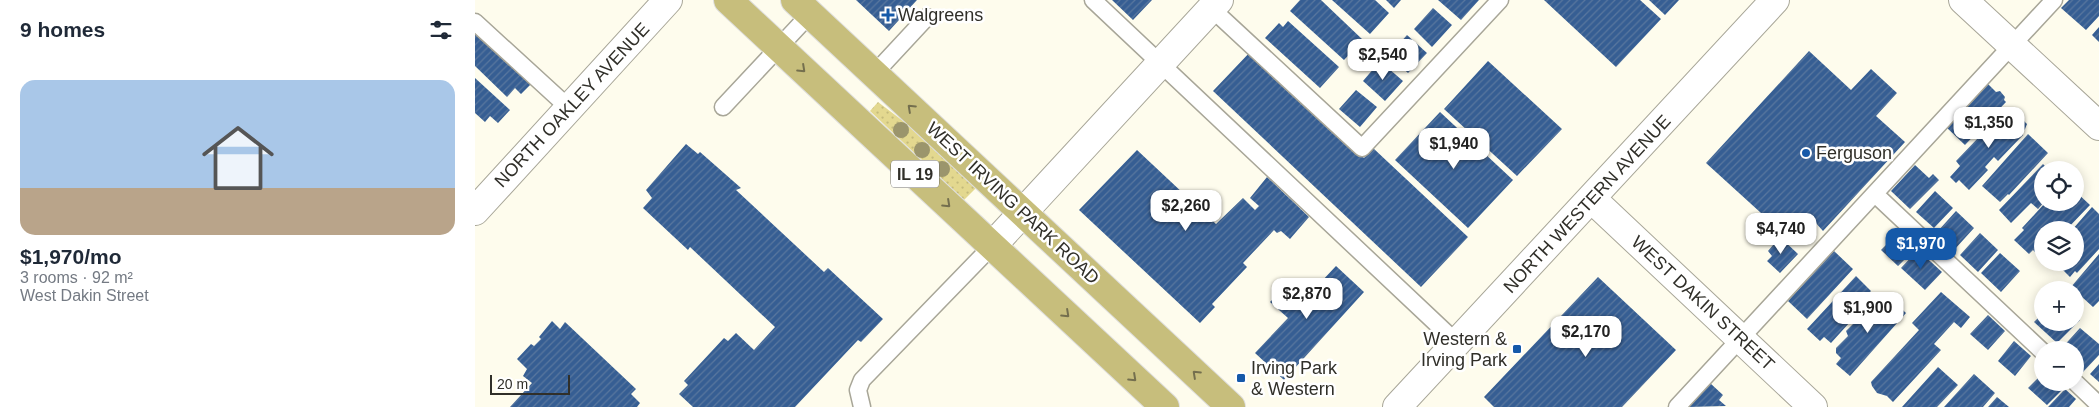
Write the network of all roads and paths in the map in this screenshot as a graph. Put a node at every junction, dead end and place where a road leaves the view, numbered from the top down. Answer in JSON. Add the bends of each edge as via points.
{"nodes":[{"id":1,"x":668,"y":0,"type":"edge"},
{"id":2,"x":728,"y":0,"type":"edge"},
{"id":3,"x":1093,"y":0,"type":"edge"},
{"id":4,"x":1499,"y":0,"type":"edge"},
{"id":5,"x":1775,"y":0,"type":"edge"},
{"id":6,"x":1963,"y":0,"type":"edge"},
{"id":7,"x":2054,"y":0,"type":"edge"},
{"id":8,"x":1215,"y":4,"type":"edge"},
{"id":9,"x":802,"y":7,"type":"edge"},
{"id":10,"x":927,"y":18,"type":"dead end"},
{"id":11,"x":475,"y":22,"type":"edge"},
{"id":12,"x":2012,"y":45,"type":"junction"},
{"id":13,"x":779,"y":47,"type":"junction"},
{"id":14,"x":1161,"y":63,"type":"junction"},
{"id":15,"x":874,"y":74,"type":"junction"},
{"id":16,"x":723,"y":107,"type":"dead end"},
{"id":17,"x":569,"y":108,"type":"junction"},
{"id":18,"x":2099,"y":126,"type":"edge"},
{"id":19,"x":1875,"y":194,"type":"junction"},
{"id":20,"x":1592,"y":199,"type":"junction"},
{"id":21,"x":475,"y":210,"type":"edge"},
{"id":22,"x":1023,"y":213,"type":"junction"},
{"id":23,"x":992,"y":246,"type":"junction"},
{"id":24,"x":1740,"y":338,"type":"junction"},
{"id":25,"x":1457,"y":343,"type":"junction"},
{"id":26,"x":2034,"y":344,"type":"edge"},
{"id":27,"x":2084,"y":391,"type":"edge"},
{"id":28,"x":2099,"y":405,"type":"edge"},
{"id":29,"x":862,"y":407,"type":"edge"},
{"id":30,"x":1165,"y":407,"type":"edge"},
{"id":31,"x":1231,"y":407,"type":"edge"},
{"id":32,"x":1397,"y":407,"type":"edge"},
{"id":33,"x":1677,"y":407,"type":"edge"},
{"id":34,"x":1813,"y":407,"type":"edge"}],
"edges":[{"from":1,"to":17,"type":"street","name":"NORTH OAKLEY AVENUE"},
{"from":2,"to":13,"type":"main road","number":"IL 19"},
{"from":3,"to":14,"type":"lane"},
{"from":4,"to":8,"type":"lane","via":[[1363,148]]},
{"from":5,"to":20,"type":"street","name":"NORTH WESTERN AVENUE"},
{"from":6,"to":12,"type":"street"},
{"from":7,"to":12,"type":"lane"},
{"from":8,"to":14,"type":"street"},
{"from":9,"to":13,"type":"lane"},
{"from":9,"to":15,"type":"main road","name":"WEST IRVING PARK ROAD","number":"IL 19"},
{"from":10,"to":15,"type":"lane"},
{"from":11,"to":17,"type":"lane"},
{"from":12,"to":18,"type":"street"},
{"from":12,"to":19,"type":"lane"},
{"from":13,"to":16,"type":"lane"},
{"from":13,"to":23,"type":"main road","number":"IL 19","one_way":true},
{"from":14,"to":22,"type":"street"},
{"from":14,"to":25,"type":"lane"},
{"from":22,"to":15,"type":"main road","name":"WEST IRVING PARK ROAD","number":"IL 19","one_way":true},
{"from":17,"to":21,"type":"street","name":"NORTH OAKLEY AVENUE"},
{"from":19,"to":24,"type":"lane"},
{"from":19,"to":26,"type":"lane"},
{"from":20,"to":24,"type":"street","name":"WEST DAKIN STREET"},
{"from":20,"to":25,"type":"street","name":"NORTH WESTERN AVENUE"},
{"from":22,"to":23,"type":"street"},
{"from":31,"to":22,"type":"main road","name":"WEST IRVING PARK ROAD","number":"IL 19","one_way":true},
{"from":23,"to":29,"type":"lane","via":[[862,380],[857,390]]},
{"from":23,"to":30,"type":"main road","number":"IL 19","one_way":true},
{"from":24,"to":33,"type":"lane"},
{"from":24,"to":34,"type":"street","name":"WEST DAKIN STREET"},
{"from":25,"to":32,"type":"street","name":"NORTH WESTERN AVENUE"},
{"from":27,"to":28,"type":"lane"}]}
